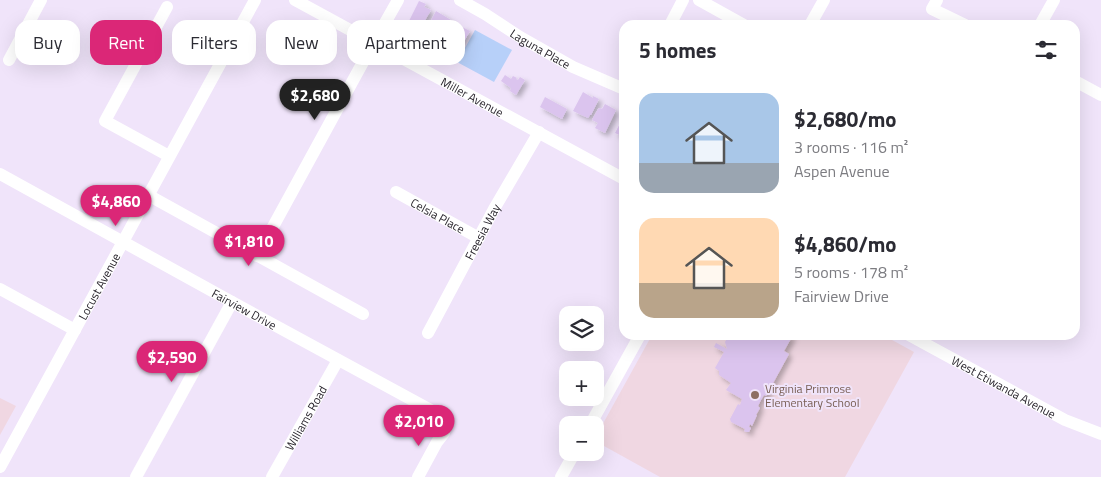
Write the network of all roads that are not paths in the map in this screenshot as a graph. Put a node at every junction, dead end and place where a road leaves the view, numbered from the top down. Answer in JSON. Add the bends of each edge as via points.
{"nodes":[{"id":1,"x":41,"y":0,"type":"edge"},
{"id":2,"x":255,"y":0,"type":"edge"},
{"id":3,"x":295,"y":0,"type":"edge"},
{"id":4,"x":314,"y":0,"type":"edge"},
{"id":5,"x":398,"y":0,"type":"edge"},
{"id":6,"x":460,"y":0,"type":"edge"},
{"id":7,"x":683,"y":0,"type":"edge"},
{"id":8,"x":699,"y":0,"type":"edge"},
{"id":9,"x":824,"y":0,"type":"edge"},
{"id":10,"x":1054,"y":0,"type":"edge"},
{"id":11,"x":935,"y":4,"type":"edge"},
{"id":12,"x":167,"y":7,"type":"dead end"},
{"id":13,"x":387,"y":20,"type":"edge"},
{"id":14,"x":673,"y":20,"type":"edge"},
{"id":15,"x":735,"y":20,"type":"edge"},
{"id":16,"x":813,"y":20,"type":"edge"},
{"id":17,"x":958,"y":20,"type":"edge"},
{"id":18,"x":1043,"y":20,"type":"edge"},
{"id":19,"x":347,"y":27,"type":"edge"},
{"id":20,"x":347,"y":28,"type":"edge"},
{"id":21,"x":9,"y":60,"type":"dead end"},
{"id":22,"x":361,"y":65,"type":"edge"},
{"id":23,"x":416,"y":65,"type":"edge"},
{"id":24,"x":1080,"y":84,"type":"edge"},
{"id":25,"x":619,"y":87,"type":"edge"},
{"id":26,"x":1101,"y":95,"type":"edge"},
{"id":27,"x":539,"y":132,"type":"junction"},
{"id":28,"x":169,"y":156,"type":"junction"},
{"id":29,"x":0,"y":174,"type":"edge"},
{"id":30,"x":619,"y":176,"type":"edge"},
{"id":31,"x":396,"y":192,"type":"dead end"},
{"id":32,"x":148,"y":195,"type":"junction"},
{"id":33,"x":479,"y":238,"type":"junction"},
{"id":34,"x":123,"y":242,"type":"junction"},
{"id":35,"x":257,"y":256,"type":"junction"},
{"id":36,"x":1,"y":293,"type":"edge"},
{"id":37,"x":232,"y":302,"type":"junction"},
{"id":38,"x":363,"y":314,"type":"dead end"},
{"id":39,"x":75,"y":330,"type":"junction"},
{"id":40,"x":428,"y":332,"type":"dead end"},
{"id":41,"x":637,"y":340,"type":"edge"},
{"id":42,"x":918,"y":340,"type":"edge"},
{"id":43,"x":338,"y":360,"type":"junction"},
{"id":44,"x":595,"y":416,"type":"edge"},
{"id":45,"x":1101,"y":434,"type":"edge"},
{"id":46,"x":570,"y":461,"type":"edge"},
{"id":47,"x":0,"y":467,"type":"edge"},
{"id":48,"x":136,"y":477,"type":"edge"},
{"id":49,"x":272,"y":477,"type":"edge"},
{"id":50,"x":418,"y":477,"type":"edge"},
{"id":51,"x":561,"y":477,"type":"edge"}],
"edges":[{"from":1,"to":21,"type":"street"},
{"from":2,"to":28,"type":"street","name":"Locust Avenue"},
{"from":3,"to":20,"type":"street","name":"Miller Avenue"},
{"from":4,"to":19,"type":"street"},
{"from":5,"to":13,"type":"street"},
{"from":6,"to":25,"type":"street","name":"Laguna Place","via":[[573,66]]},
{"from":7,"to":14,"type":"street"},
{"from":8,"to":15,"type":"street"},
{"from":9,"to":16,"type":"street"},
{"from":10,"to":18,"type":"street"},
{"from":11,"to":17,"type":"street"},
{"from":12,"to":28,"type":"street","via":[[105,120]]},
{"from":22,"to":35,"type":"street"},
{"from":23,"to":27,"type":"street","name":"Miller Avenue"},
{"from":24,"to":26,"type":"street"},
{"from":27,"to":30,"type":"street","name":"Miller Avenue"},
{"from":27,"to":33,"type":"street","name":"Freesia Way"},
{"from":28,"to":32,"type":"street","name":"Locust Avenue"},
{"from":29,"to":34,"type":"street","name":"Fairview Drive"},
{"from":31,"to":33,"type":"street","name":"Celsia Place"},
{"from":32,"to":34,"type":"street","name":"Locust Avenue"},
{"from":32,"to":35,"type":"street"},
{"from":33,"to":40,"type":"street","name":"Freesia Way"},
{"from":34,"to":37,"type":"street","name":"Fairview Drive"},
{"from":34,"to":39,"type":"street","name":"Locust Avenue"},
{"from":35,"to":38,"type":"street"},
{"from":36,"to":39,"type":"street"},
{"from":37,"to":43,"type":"street","name":"Fairview Drive"},
{"from":37,"to":48,"type":"street"},
{"from":39,"to":47,"type":"street","name":"Locust Avenue"},
{"from":41,"to":44,"type":"street"},
{"from":42,"to":45,"type":"street","name":"West Etiwanda Avenue","via":[[1065,420]]},
{"from":43,"to":49,"type":"street","name":"Williams Road"},
{"from":43,"to":50,"type":"street","name":"Fairview Drive","via":[[442,417],[444,433]]},
{"from":46,"to":51,"type":"street"}]}
